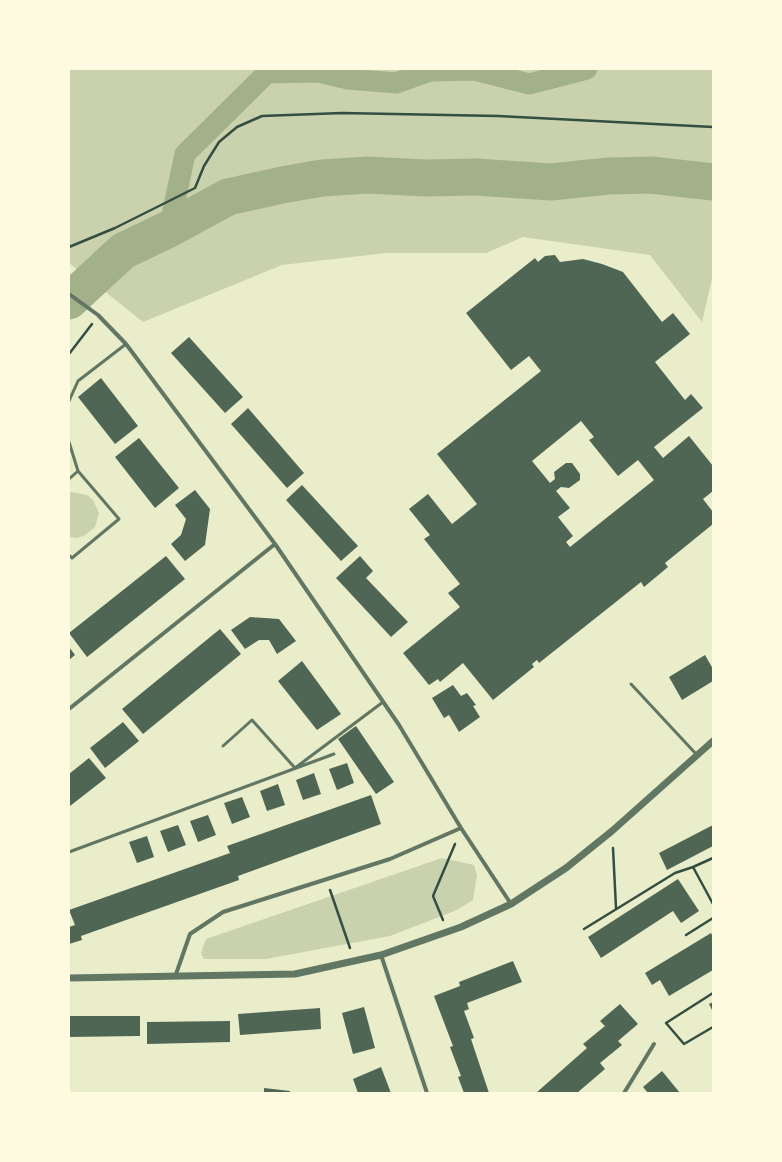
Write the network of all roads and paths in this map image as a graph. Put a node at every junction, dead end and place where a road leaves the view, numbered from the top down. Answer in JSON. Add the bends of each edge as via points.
{"nodes":[{"id":1,"x":713,"y":127,"type":"edge"},
{"id":2,"x":69,"y":247,"type":"edge"},
{"id":3,"x":69,"y":294,"type":"edge"},
{"id":4,"x":98,"y":315,"type":"junction"},
{"id":5,"x":126,"y":344,"type":"junction"},
{"id":6,"x":69,"y":354,"type":"edge"},
{"id":7,"x":69,"y":401,"type":"edge"},
{"id":8,"x":69,"y":442,"type":"edge"},
{"id":9,"x":78,"y":471,"type":"junction"},
{"id":10,"x":69,"y":479,"type":"edge"},
{"id":11,"x":275,"y":544,"type":"junction"},
{"id":12,"x":69,"y":555,"type":"edge"},
{"id":13,"x":631,"y":684,"type":"dead end"},
{"id":14,"x":383,"y":702,"type":"junction"},
{"id":15,"x":69,"y":709,"type":"edge"},
{"id":16,"x":713,"y":741,"type":"edge"},
{"id":17,"x":223,"y":746,"type":"dead end"},
{"id":18,"x":334,"y":754,"type":"dead end"},
{"id":19,"x":697,"y":755,"type":"junction"},
{"id":20,"x":295,"y":768,"type":"junction"},
{"id":21,"x":461,"y":828,"type":"junction"},
{"id":22,"x":612,"y":831,"type":"junction"},
{"id":23,"x":69,"y":852,"type":"edge"},
{"id":24,"x":713,"y":858,"type":"edge"},
{"id":25,"x":693,"y":867,"type":"junction"},
{"id":26,"x":326,"y":879,"type":"junction"},
{"id":27,"x":511,"y":904,"type":"junction"},
{"id":28,"x":713,"y":904,"type":"edge"},
{"id":29,"x":616,"y":908,"type":"junction"},
{"id":30,"x":713,"y":918,"type":"edge"},
{"id":31,"x":584,"y":929,"type":"dead end"},
{"id":32,"x":447,"y":931,"type":"junction"},
{"id":33,"x":686,"y":935,"type":"dead end"},
{"id":34,"x":381,"y":955,"type":"junction"},
{"id":35,"x":355,"y":962,"type":"junction"},
{"id":36,"x":175,"y":976,"type":"junction"},
{"id":37,"x":69,"y":978,"type":"edge"},
{"id":38,"x":713,"y":993,"type":"edge"},
{"id":39,"x":713,"y":1027,"type":"edge"},
{"id":40,"x":654,"y":1044,"type":"dead end"},
{"id":41,"x":428,"y":1093,"type":"edge"},
{"id":42,"x":624,"y":1093,"type":"edge"}],
"edges":[{"from":1,"to":2,"type":"path","via":[[498,116],[342,113],[262,116],[238,126],[219,142],[206,162],[195,188]]},
{"from":3,"to":4,"type":"street"},
{"from":4,"to":5,"type":"street"},
{"from":4,"to":6,"type":"path"},
{"from":5,"to":7,"type":"lane","via":[[78,381]]},
{"from":5,"to":11,"type":"street"},
{"from":8,"to":9,"type":"lane"},
{"from":9,"to":10,"type":"lane"},
{"from":9,"to":12,"type":"lane","via":[[119,519],[72,558]]},
{"from":11,"to":14,"type":"street"},
{"from":11,"to":15,"type":"street"},
{"from":13,"to":19,"type":"lane"},
{"from":14,"to":20,"type":"lane"},
{"from":14,"to":21,"type":"street"},
{"from":16,"to":19,"type":"street"},
{"from":17,"to":20,"type":"lane","via":[[252,720]]},
{"from":18,"to":20,"type":"lane"},
{"from":19,"to":22,"type":"street"},
{"from":20,"to":23,"type":"lane"},
{"from":21,"to":26,"type":"street","via":[[390,859]]},
{"from":21,"to":27,"type":"street"},
{"from":21,"to":32,"type":"path","via":[[433,896]]},
{"from":22,"to":27,"type":"street","via":[[566,868]]},
{"from":22,"to":29,"type":"path"},
{"from":24,"to":25,"type":"path"},
{"from":25,"to":28,"type":"path"},
{"from":25,"to":29,"type":"path","via":[[675,872]]},
{"from":26,"to":35,"type":"path"},
{"from":26,"to":36,"type":"street","via":[[223,912],[190,934]]},
{"from":27,"to":32,"type":"street"},
{"from":29,"to":31,"type":"path"},
{"from":30,"to":33,"type":"path"},
{"from":32,"to":34,"type":"street"},
{"from":34,"to":35,"type":"street"},
{"from":34,"to":41,"type":"street"},
{"from":35,"to":36,"type":"street","via":[[295,974]]},
{"from":36,"to":37,"type":"street"},
{"from":38,"to":39,"type":"path","via":[[666,1023],[684,1044]]},
{"from":40,"to":42,"type":"street"}]}
